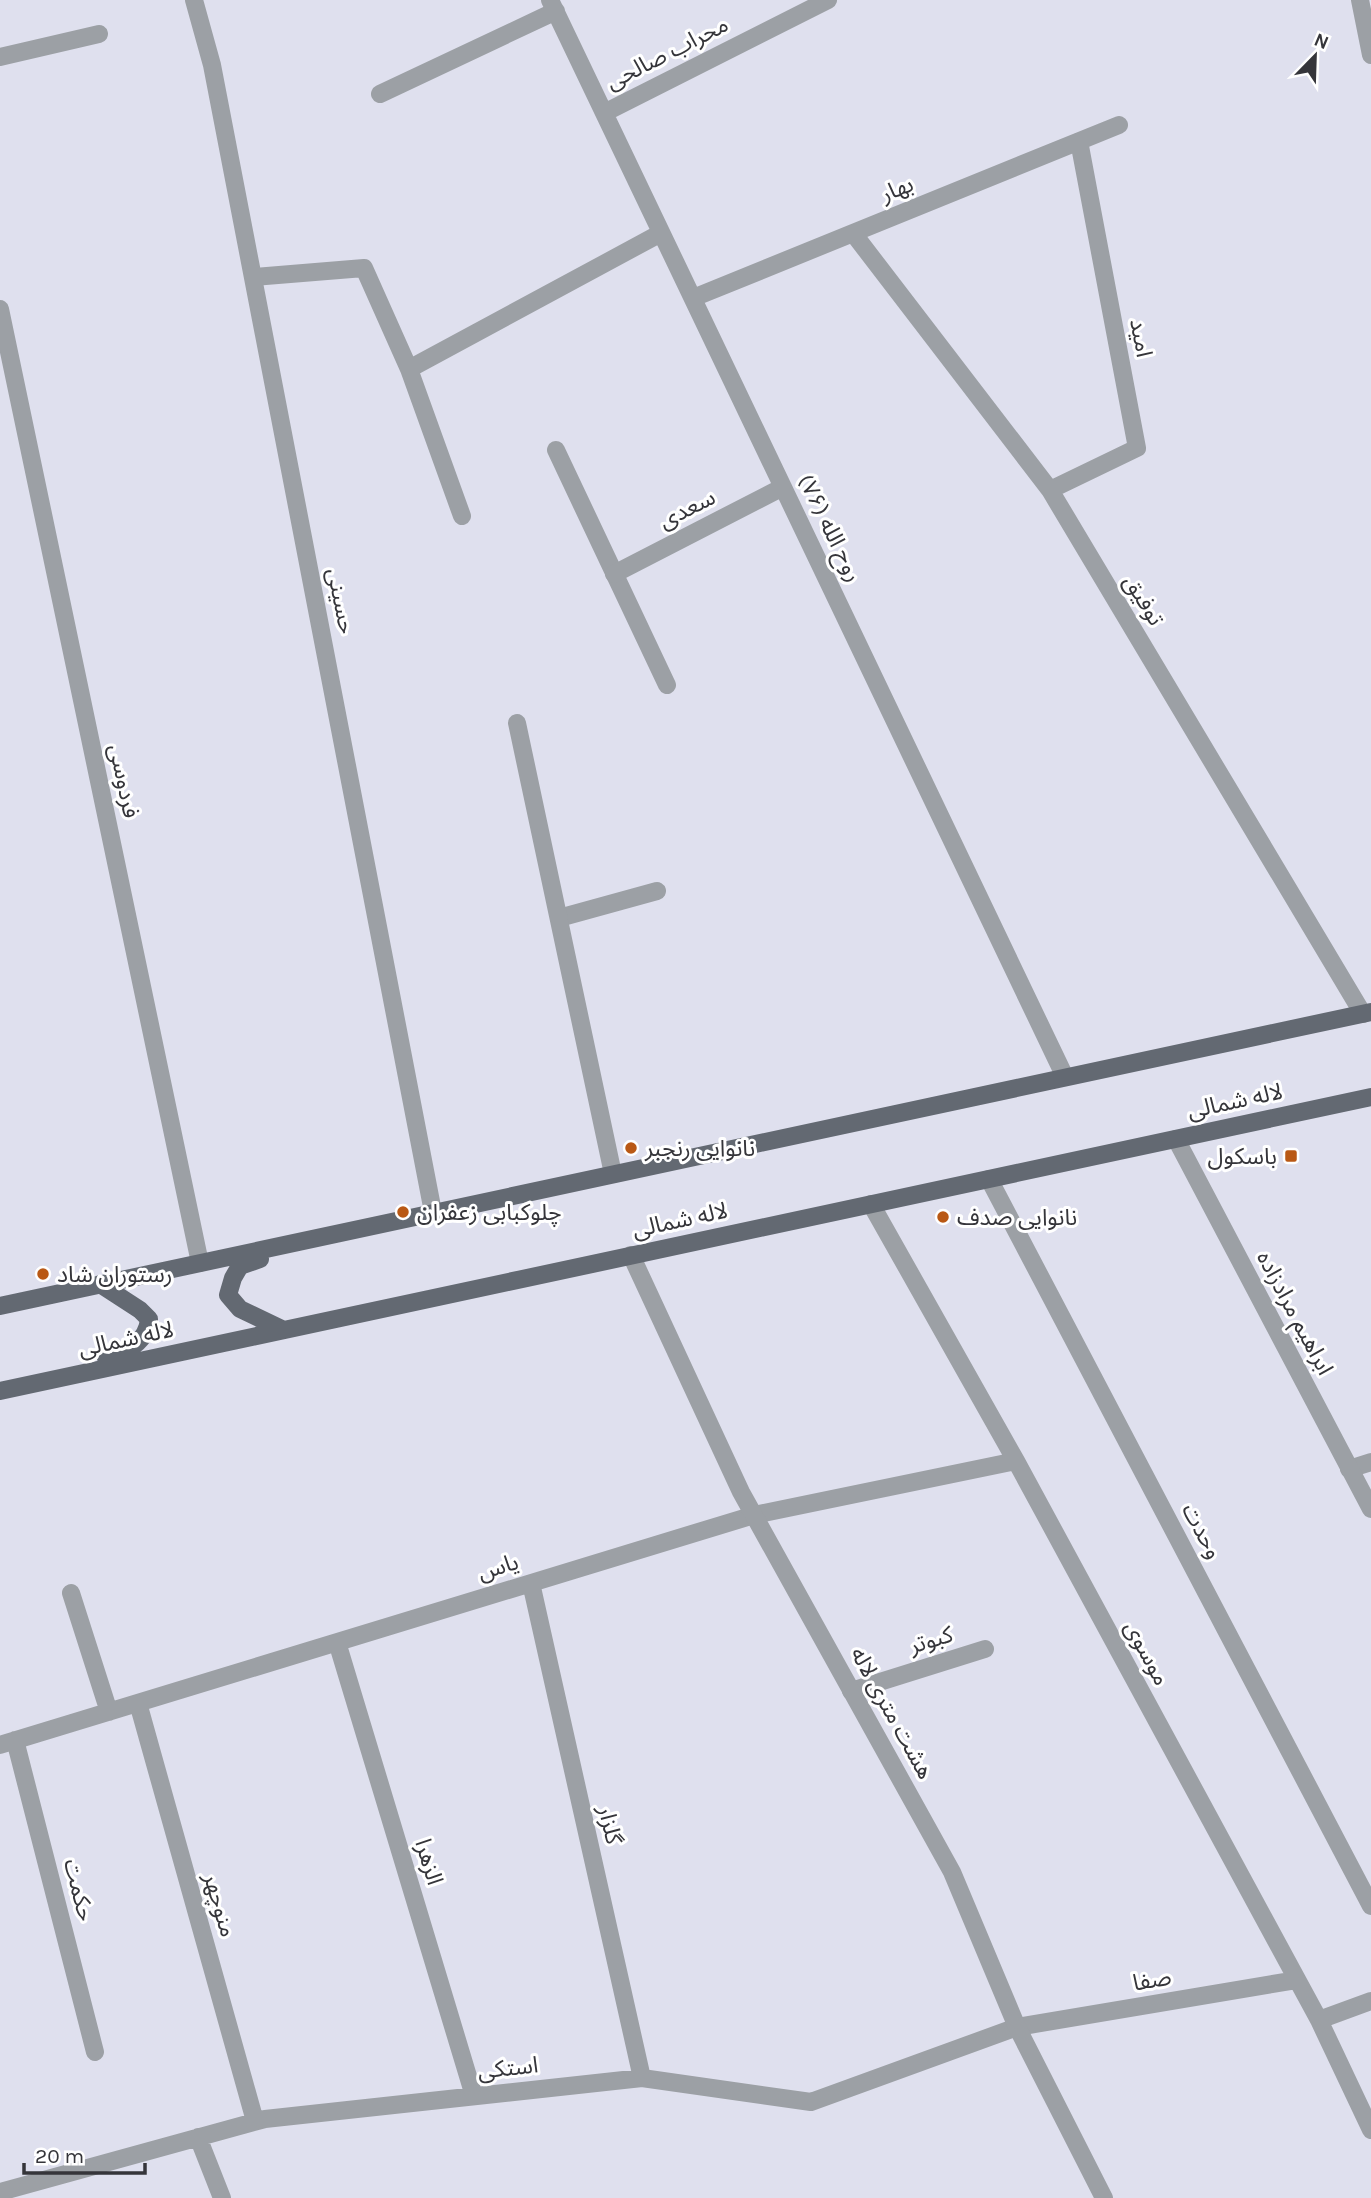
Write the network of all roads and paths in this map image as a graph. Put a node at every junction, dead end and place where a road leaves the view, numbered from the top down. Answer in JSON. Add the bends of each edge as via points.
{"nodes":[{"id":1,"x":194,"y":0,"type":"edge"},
{"id":2,"x":828,"y":0,"type":"edge"},
{"id":3,"x":1360,"y":0,"type":"edge"},
{"id":4,"x":553,"y":6,"type":"edge"},
{"id":5,"x":99,"y":34,"type":"dead end"},
{"id":6,"x":1371,"y":55,"type":"edge"},
{"id":7,"x":0,"y":57,"type":"edge"},
{"id":8,"x":380,"y":94,"type":"dead end"},
{"id":9,"x":604,"y":113,"type":"junction"},
{"id":10,"x":1119,"y":125,"type":"dead end"},
{"id":11,"x":1079,"y":141,"type":"junction"},
{"id":12,"x":661,"y":233,"type":"junction"},
{"id":13,"x":853,"y":233,"type":"junction"},
{"id":14,"x":253,"y":277,"type":"junction"},
{"id":15,"x":693,"y":298,"type":"junction"},
{"id":16,"x":0,"y":309,"type":"edge"},
{"id":17,"x":409,"y":369,"type":"junction"},
{"id":18,"x":556,"y":450,"type":"dead end"},
{"id":19,"x":783,"y":487,"type":"junction"},
{"id":20,"x":1050,"y":490,"type":"junction"},
{"id":21,"x":462,"y":516,"type":"dead end"},
{"id":22,"x":614,"y":574,"type":"junction"},
{"id":23,"x":667,"y":685,"type":"dead end"},
{"id":24,"x":517,"y":723,"type":"dead end"},
{"id":25,"x":657,"y":891,"type":"dead end"},
{"id":26,"x":559,"y":918,"type":"junction"},
{"id":27,"x":1367,"y":1013,"type":"edge"},
{"id":28,"x":1065,"y":1077,"type":"junction"},
{"id":29,"x":1371,"y":1097,"type":"edge"},
{"id":30,"x":1176,"y":1139,"type":"junction"},
{"id":31,"x":614,"y":1174,"type":"junction"},
{"id":32,"x":989,"y":1179,"type":"junction"},
{"id":33,"x":871,"y":1204,"type":"junction"},
{"id":34,"x":433,"y":1212,"type":"junction"},
{"id":35,"x":312,"y":1239,"type":"junction"},
{"id":36,"x":631,"y":1255,"type":"junction"},
{"id":37,"x":200,"y":1263,"type":"junction"},
{"id":38,"x":100,"y":1284,"type":"junction"},
{"id":39,"x":0,"y":1306,"type":"edge"},
{"id":40,"x":284,"y":1330,"type":"junction"},
{"id":41,"x":68,"y":1376,"type":"junction"},
{"id":42,"x":0,"y":1391,"type":"edge"},
{"id":43,"x":1016,"y":1461,"type":"junction"},
{"id":44,"x":1371,"y":1462,"type":"edge"},
{"id":45,"x":1349,"y":1469,"type":"junction"},
{"id":46,"x":1371,"y":1509,"type":"edge"},
{"id":47,"x":754,"y":1515,"type":"junction"},
{"id":48,"x":531,"y":1583,"type":"junction"},
{"id":49,"x":71,"y":1593,"type":"dead end"},
{"id":50,"x":337,"y":1643,"type":"junction"},
{"id":51,"x":985,"y":1649,"type":"dead end"},
{"id":52,"x":851,"y":1691,"type":"junction"},
{"id":53,"x":138,"y":1703,"type":"junction"},
{"id":54,"x":109,"y":1712,"type":"junction"},
{"id":55,"x":8,"y":1743,"type":"edge"},
{"id":56,"x":1371,"y":1906,"type":"edge"},
{"id":57,"x":1296,"y":1980,"type":"junction"},
{"id":58,"x":1371,"y":2001,"type":"edge"},
{"id":59,"x":1319,"y":2020,"type":"junction"},
{"id":60,"x":1017,"y":2027,"type":"junction"},
{"id":61,"x":95,"y":2052,"type":"dead end"},
{"id":62,"x":642,"y":2078,"type":"junction"},
{"id":63,"x":474,"y":2096,"type":"junction"},
{"id":64,"x":255,"y":2121,"type":"junction"},
{"id":65,"x":1371,"y":2130,"type":"edge"},
{"id":66,"x":198,"y":2137,"type":"junction"},
{"id":67,"x":0,"y":2192,"type":"edge"},
{"id":68,"x":222,"y":2198,"type":"edge"},
{"id":69,"x":1104,"y":2198,"type":"edge"}],
"edges":[{"from":1,"to":14,"type":"street","name":"حسینی","via":[[212,65]]},
{"from":2,"to":9,"type":"street","name":"محراب صالحی"},
{"from":3,"to":6,"type":"street"},
{"from":4,"to":8,"type":"street"},
{"from":4,"to":9,"type":"street","name":"روح الله (۷۶)"},
{"from":5,"to":7,"type":"street"},
{"from":9,"to":12,"type":"street","name":"روح الله (۷۶)"},
{"from":10,"to":11,"type":"street","name":"بهار"},
{"from":11,"to":13,"type":"street","name":"بهار"},
{"from":11,"to":20,"type":"street","name":"امید","via":[[1137,448]]},
{"from":12,"to":15,"type":"street","name":"روح الله (۷۶)"},
{"from":12,"to":17,"type":"street"},
{"from":13,"to":15,"type":"street","name":"بهار"},
{"from":13,"to":20,"type":"street","name":"توفیق"},
{"from":14,"to":17,"type":"street","via":[[363,268]]},
{"from":14,"to":34,"type":"street","name":"حسینی"},
{"from":15,"to":19,"type":"street","name":"روح الله (۷۶)"},
{"from":16,"to":37,"type":"street","name":"فردوسی"},
{"from":17,"to":21,"type":"street"},
{"from":18,"to":22,"type":"street"},
{"from":19,"to":22,"type":"street","name":"سعدی"},
{"from":19,"to":28,"type":"street","name":"روح الله (۷۶)"},
{"from":20,"to":27,"type":"street","name":"توفیق"},
{"from":22,"to":23,"type":"street"},
{"from":24,"to":26,"type":"street"},
{"from":25,"to":26,"type":"street"},
{"from":26,"to":31,"type":"street"},
{"from":27,"to":28,"type":"main road"},
{"from":28,"to":31,"type":"main road"},
{"from":29,"to":30,"type":"main road","name":"لاله شمالی"},
{"from":30,"to":32,"type":"main road","name":"لاله شمالی"},
{"from":30,"to":45,"type":"street","name":"ابراهیم مرادزاده"},
{"from":31,"to":34,"type":"main road"},
{"from":32,"to":33,"type":"main road","name":"لاله شمالی"},
{"from":32,"to":56,"type":"street","name":"وحدت"},
{"from":33,"to":36,"type":"main road","name":"لاله شمالی"},
{"from":33,"to":43,"type":"street","name":"موسوی"},
{"from":34,"to":35,"type":"main road"},
{"from":35,"to":37,"type":"main road"},
{"from":35,"to":40,"type":"main road","via":[[293,1250],[240,1266],[233,1278],[228,1295],[240,1309]]},
{"from":36,"to":40,"type":"main road","name":"لاله شمالی"},
{"from":36,"to":47,"type":"street","name":"هشت متری لاله"},
{"from":37,"to":38,"type":"main road"},
{"from":38,"to":39,"type":"main road"},
{"from":38,"to":41,"type":"main road","via":[[140,1310],[149,1319],[148,1328],[123,1354]]},
{"from":40,"to":41,"type":"main road","name":"لاله شمالی"},
{"from":41,"to":42,"type":"main road","name":"لاله شمالی"},
{"from":43,"to":47,"type":"street","name":"یاس"},
{"from":43,"to":57,"type":"street","name":"موسوی"},
{"from":44,"to":45,"type":"street"},
{"from":45,"to":46,"type":"street","name":"ابراهیم مرادزاده"},
{"from":47,"to":48,"type":"street","name":"یاس"},
{"from":47,"to":52,"type":"street","name":"هشت متری لاله"},
{"from":48,"to":50,"type":"street","name":"یاس"},
{"from":48,"to":62,"type":"street","name":"گلزار"},
{"from":49,"to":54,"type":"street"},
{"from":50,"to":53,"type":"street","name":"یاس"},
{"from":50,"to":63,"type":"street","name":"الزهرا"},
{"from":51,"to":52,"type":"street","name":"کبوتر"},
{"from":52,"to":60,"type":"street","name":"هشت متری لاله","via":[[952,1872]]},
{"from":53,"to":54,"type":"street","name":"یاس"},
{"from":53,"to":64,"type":"street","name":"منوچهر"},
{"from":54,"to":55,"type":"street","name":"یاس"},
{"from":55,"to":61,"type":"street","name":"حکمت"},
{"from":57,"to":59,"type":"street","name":"موسوی"},
{"from":57,"to":60,"type":"street","name":"صفا"},
{"from":58,"to":59,"type":"street"},
{"from":59,"to":65,"type":"street","name":"موسوی"},
{"from":60,"to":62,"type":"street","name":"استکی","via":[[811,2102]]},
{"from":60,"to":69,"type":"street","name":"هشت متری لاله"},
{"from":62,"to":63,"type":"street","name":"استکی"},
{"from":63,"to":64,"type":"street","name":"استکی"},
{"from":64,"to":66,"type":"street","name":"استکی"},
{"from":66,"to":67,"type":"street","name":"استکی"},
{"from":66,"to":68,"type":"street"}]}
